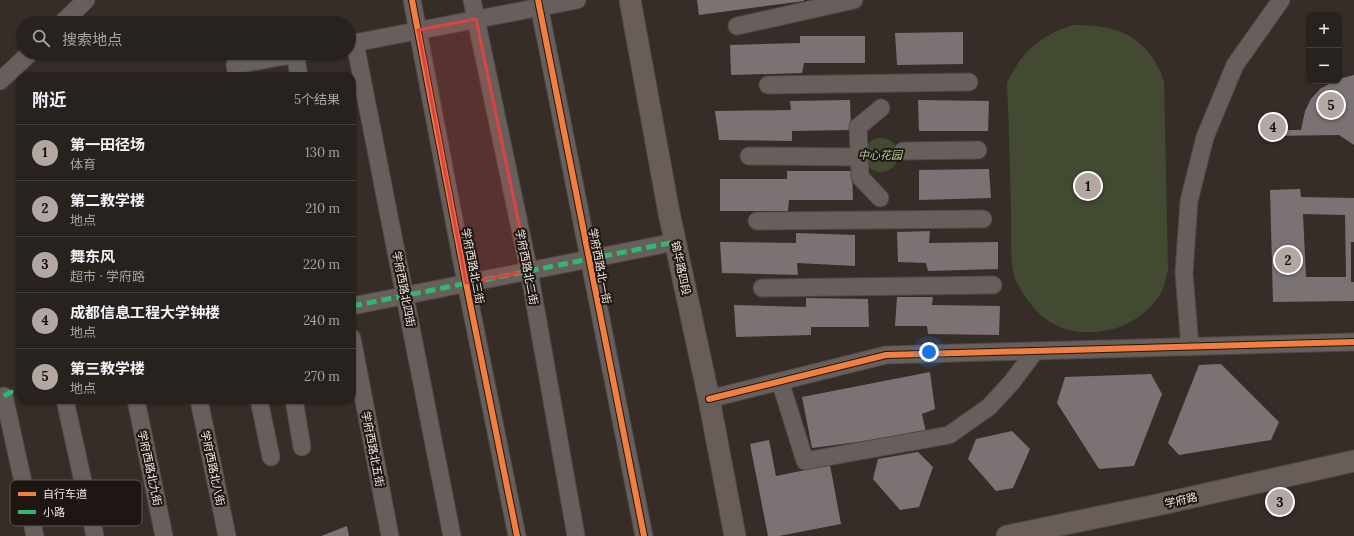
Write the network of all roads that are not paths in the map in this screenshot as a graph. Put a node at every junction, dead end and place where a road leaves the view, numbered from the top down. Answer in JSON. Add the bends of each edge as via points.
{"nodes":[{"id":1,"x":86,"y":0,"type":"edge"},
{"id":2,"x":412,"y":0,"type":"edge"},
{"id":3,"x":472,"y":0,"type":"edge"},
{"id":4,"x":577,"y":0,"type":"edge"},
{"id":5,"x":630,"y":0,"type":"edge"},
{"id":6,"x":854,"y":0,"type":"edge"},
{"id":7,"x":1281,"y":0,"type":"edge"},
{"id":8,"x":539,"y":4,"type":"edge"},
{"id":9,"x":69,"y":16,"type":"edge"},
{"id":10,"x":476,"y":19,"type":"junction"},
{"id":11,"x":737,"y":26,"type":"dead end"},
{"id":12,"x":418,"y":30,"type":"junction"},
{"id":13,"x":356,"y":42,"type":"edge"},
{"id":14,"x":22,"y":60,"type":"edge"},
{"id":15,"x":276,"y":60,"type":"edge"},
{"id":16,"x":298,"y":60,"type":"edge"},
{"id":17,"x":356,"y":60,"type":"edge"},
{"id":18,"x":236,"y":71,"type":"edge"},
{"id":19,"x":299,"y":72,"type":"edge"},
{"id":20,"x":0,"y":81,"type":"edge"},
{"id":21,"x":969,"y":82,"type":"dead end"},
{"id":22,"x":768,"y":85,"type":"dead end"},
{"id":23,"x":881,"y":108,"type":"dead end"},
{"id":24,"x":978,"y":150,"type":"dead end"},
{"id":25,"x":903,"y":151,"type":"dead end"},
{"id":26,"x":749,"y":156,"type":"dead end"},
{"id":27,"x":859,"y":157,"type":"junction"},
{"id":28,"x":880,"y":198,"type":"dead end"},
{"id":29,"x":983,"y":219,"type":"dead end"},
{"id":30,"x":757,"y":221,"type":"dead end"},
{"id":31,"x":675,"y":242,"type":"junction"},
{"id":32,"x":588,"y":259,"type":"junction"},
{"id":33,"x":529,"y":271,"type":"junction"},
{"id":34,"x":466,"y":283,"type":"junction"},
{"id":35,"x":993,"y":285,"type":"dead end"},
{"id":36,"x":762,"y":288,"type":"dead end"},
{"id":37,"x":406,"y":295,"type":"junction"},
{"id":38,"x":356,"y":305,"type":"edge"},
{"id":39,"x":1354,"y":342,"type":"edge"},
{"id":40,"x":1190,"y":347,"type":"junction"},
{"id":41,"x":1034,"y":351,"type":"junction"},
{"id":42,"x":356,"y":359,"type":"edge"},
{"id":43,"x":780,"y":381,"type":"junction"},
{"id":44,"x":4,"y":396,"type":"dead end"},
{"id":45,"x":709,"y":399,"type":"junction"},
{"id":46,"x":67,"y":404,"type":"edge"},
{"id":47,"x":137,"y":404,"type":"edge"},
{"id":48,"x":200,"y":404,"type":"edge"},
{"id":49,"x":260,"y":404,"type":"edge"},
{"id":50,"x":295,"y":404,"type":"edge"},
{"id":51,"x":302,"y":447,"type":"dead end"},
{"id":52,"x":271,"y":457,"type":"dead end"},
{"id":53,"x":1354,"y":461,"type":"edge"},
{"id":54,"x":23,"y":480,"type":"edge"},
{"id":55,"x":83,"y":480,"type":"edge"},
{"id":56,"x":33,"y":526,"type":"edge"},
{"id":57,"x":93,"y":526,"type":"edge"},
{"id":58,"x":35,"y":536,"type":"edge"},
{"id":59,"x":95,"y":536,"type":"edge"},
{"id":60,"x":164,"y":536,"type":"edge"},
{"id":61,"x":227,"y":536,"type":"edge"},
{"id":62,"x":390,"y":536,"type":"edge"},
{"id":63,"x":452,"y":536,"type":"edge"},
{"id":64,"x":517,"y":536,"type":"edge"},
{"id":65,"x":576,"y":536,"type":"edge"},
{"id":66,"x":644,"y":536,"type":"edge"},
{"id":67,"x":735,"y":536,"type":"edge"},
{"id":68,"x":1007,"y":536,"type":"edge"}],
"edges":[{"from":1,"to":9,"type":"street"},
{"from":2,"to":12,"type":"street","name":"学府西路北三街"},
{"from":3,"to":10,"type":"street","name":"学府西路北二街"},
{"from":4,"to":8,"type":"street"},
{"from":5,"to":31,"type":"main road","name":"锦华路四段"},
{"from":6,"to":11,"type":"street"},
{"from":7,"to":40,"type":"street","via":[[1235,65],[1205,136],[1189,200],[1184,273]]},
{"from":8,"to":10,"type":"street"},
{"from":8,"to":32,"type":"street","name":"学府西路北一街"},
{"from":10,"to":12,"type":"street"},
{"from":10,"to":33,"type":"street","name":"学府西路北二街"},
{"from":12,"to":13,"type":"street"},
{"from":12,"to":34,"type":"street","name":"学府西路北三街"},
{"from":14,"to":20,"type":"street"},
{"from":15,"to":18,"type":"street"},
{"from":16,"to":19,"type":"street"},
{"from":17,"to":37,"type":"street","name":"学府西路北四街"},
{"from":21,"to":22,"type":"street"},
{"from":23,"to":27,"type":"street","via":[[858,127]]},
{"from":24,"to":25,"type":"street"},
{"from":26,"to":27,"type":"street"},
{"from":27,"to":28,"type":"street","via":[[860,177]]},
{"from":29,"to":30,"type":"street"},
{"from":31,"to":32,"type":"street"},
{"from":31,"to":45,"type":"main road","name":"锦华路四段"},
{"from":32,"to":33,"type":"street"},
{"from":32,"to":66,"type":"street","name":"学府西路北一街"},
{"from":33,"to":34,"type":"street"},
{"from":33,"to":65,"type":"street","name":"学府西路北二街"},
{"from":34,"to":37,"type":"street"},
{"from":34,"to":64,"type":"street","name":"学府西路北三街"},
{"from":35,"to":36,"type":"street"},
{"from":37,"to":38,"type":"street"},
{"from":37,"to":63,"type":"street","name":"学府西路北四街"},
{"from":39,"to":40,"type":"street"},
{"from":40,"to":41,"type":"street"},
{"from":41,"to":43,"type":"street","via":[[886,355]]},
{"from":41,"to":43,"type":"street","via":[[1012,382],[989,407],[949,435],[805,461]]},
{"from":42,"to":62,"type":"street","name":"学府西路北五街"},
{"from":43,"to":45,"type":"street"},
{"from":44,"to":54,"type":"street"},
{"from":45,"to":67,"type":"main road","name":"锦华路四段"},
{"from":46,"to":55,"type":"street"},
{"from":47,"to":60,"type":"street","name":"学府西路北九街"},
{"from":48,"to":61,"type":"street","name":"学府西路北八街"},
{"from":49,"to":52,"type":"street"},
{"from":50,"to":51,"type":"street"},
{"from":53,"to":68,"type":"main road","name":"学府路"},
{"from":56,"to":58,"type":"street"},
{"from":57,"to":59,"type":"street"}]}
